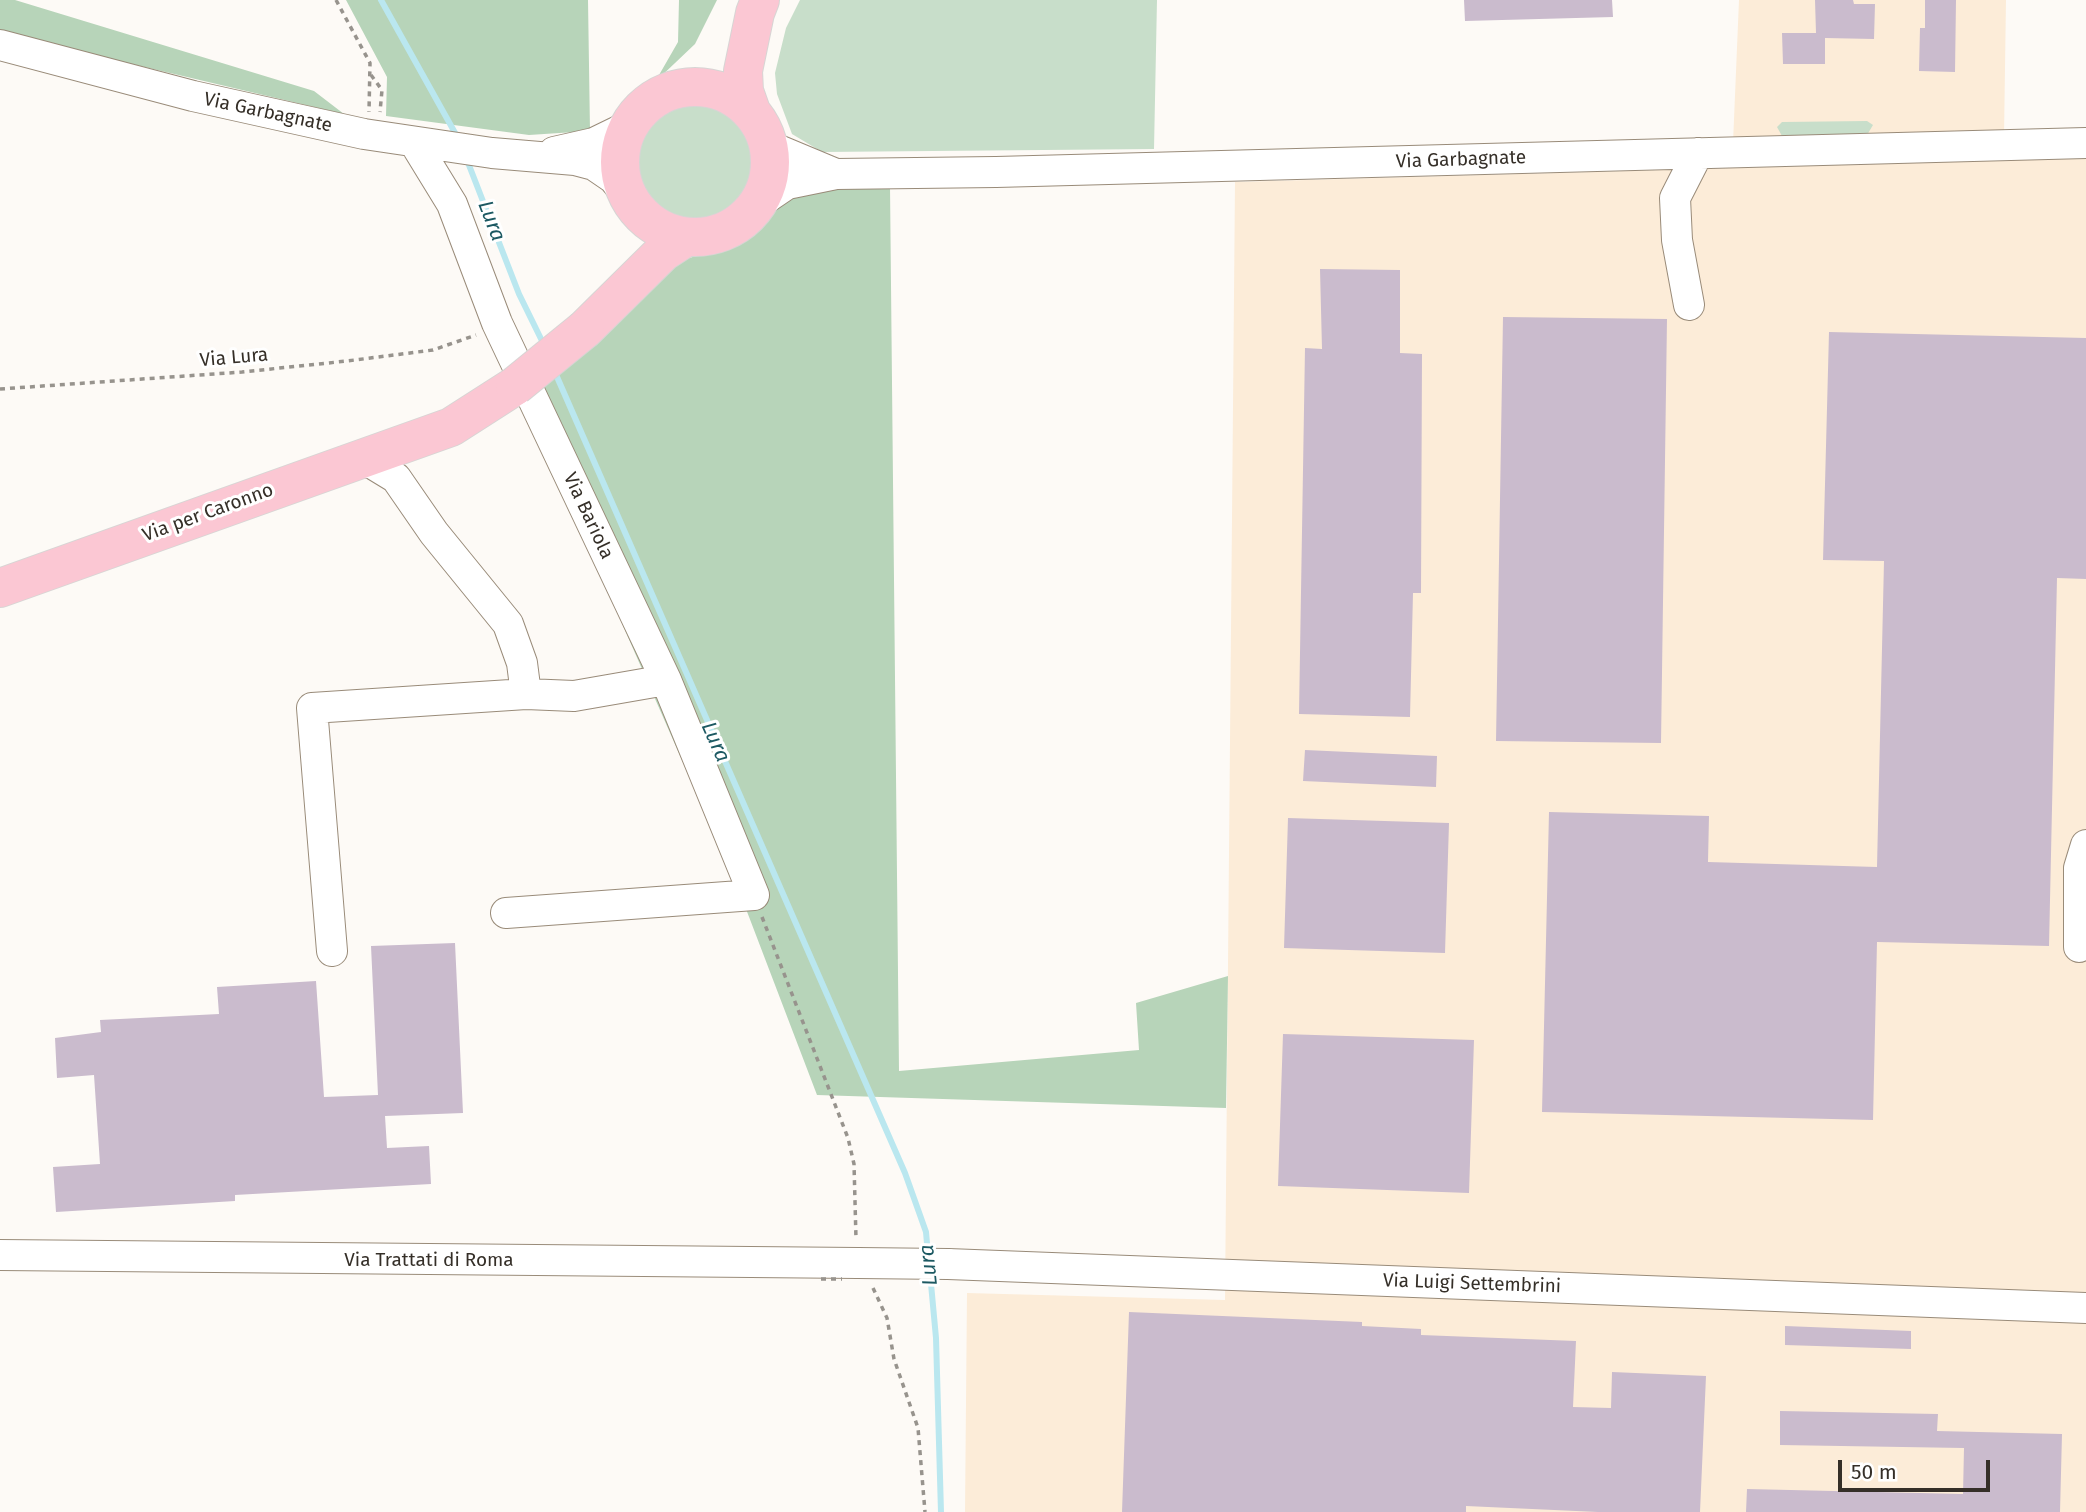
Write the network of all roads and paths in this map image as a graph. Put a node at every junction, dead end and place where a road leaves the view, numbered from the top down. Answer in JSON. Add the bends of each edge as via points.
{"nodes":[{"id":1,"x":336,"y":0,"type":"edge"},
{"id":2,"x":757,"y":6,"type":"edge"},
{"id":3,"x":0,"y":45,"type":"edge"},
{"id":4,"x":688,"y":87,"type":"junction"},
{"id":5,"x":751,"y":111,"type":"junction"},
{"id":6,"x":629,"y":126,"type":"junction"},
{"id":7,"x":364,"y":134,"type":"junction"},
{"id":8,"x":414,"y":142,"type":"junction"},
{"id":9,"x":2086,"y":143,"type":"edge"},
{"id":10,"x":769,"y":146,"type":"junction"},
{"id":11,"x":1698,"y":153,"type":"junction"},
{"id":12,"x":540,"y":155,"type":"junction"},
{"id":13,"x":1641,"y":155,"type":"junction"},
{"id":14,"x":836,"y":174,"type":"junction"},
{"id":15,"x":628,"y":196,"type":"junction"},
{"id":16,"x":1675,"y":198,"type":"junction"},
{"id":17,"x":759,"y":202,"type":"junction"},
{"id":18,"x":687,"y":237,"type":"junction"},
{"id":19,"x":1689,"y":305,"type":"dead end"},
{"id":20,"x":595,"y":318,"type":"junction"},
{"id":21,"x":469,"y":340,"type":"dead end"},
{"id":22,"x":0,"y":389,"type":"edge"},
{"id":23,"x":416,"y":439,"type":"junction"},
{"id":24,"x":358,"y":460,"type":"junction"},
{"id":25,"x":410,"y":498,"type":"junction"},
{"id":26,"x":0,"y":588,"type":"edge"},
{"id":27,"x":666,"y":680,"type":"junction"},
{"id":28,"x":526,"y":694,"type":"junction"},
{"id":29,"x":2086,"y":845,"type":"edge"},
{"id":30,"x":754,"y":895,"type":"junction"},
{"id":31,"x":506,"y":913,"type":"dead end"},
{"id":32,"x":2079,"y":947,"type":"dead end"},
{"id":33,"x":332,"y":951,"type":"dead end"},
{"id":34,"x":848,"y":1138,"type":"dead end"},
{"id":35,"x":0,"y":1255,"type":"edge"},
{"id":36,"x":858,"y":1263,"type":"joint"},
{"id":37,"x":2086,"y":1308,"type":"edge"},
{"id":38,"x":894,"y":1359,"type":"dead end"},
{"id":39,"x":925,"y":1512,"type":"edge"}],
"edges":[{"from":1,"to":7,"type":"path","via":[[369,64],[371,89]]},
{"from":2,"to":4,"type":"main road","via":[[706,73]]},
{"from":2,"to":5,"type":"main road","via":[[743,71]]},
{"from":3,"to":7,"type":"street","name":"Via Garbagnate","via":[[192,96]]},
{"from":4,"to":5,"type":"main road","via":[[711,88],[733,96]]},
{"from":4,"to":6,"type":"main road","via":[[664,93],[644,106]]},
{"from":5,"to":10,"type":"main road"},
{"from":6,"to":12,"type":"street","name":"Via Garbagnate","via":[[594,143]]},
{"from":6,"to":15,"type":"main road","via":[[619,161]]},
{"from":7,"to":8,"type":"street","name":"Via Garbagnate"},
{"from":8,"to":12,"type":"street","name":"Via Garbagnate"},
{"from":8,"to":27,"type":"street","name":"Via Bariola","via":[[452,204],[497,323]]},
{"from":9,"to":11,"type":"street","name":"Via Garbagnate"},
{"from":10,"to":14,"type":"street","name":"Via Garbagnate"},
{"from":10,"to":17,"type":"main road","via":[[771,166]]},
{"from":11,"to":13,"type":"street","name":"Via Garbagnate"},
{"from":11,"to":16,"type":"street"},
{"from":12,"to":15,"type":"street","name":"Via Garbagnate","via":[[594,165]]},
{"from":13,"to":14,"type":"street","name":"Via Garbagnate"},
{"from":13,"to":16,"type":"street"},
{"from":14,"to":17,"type":"street","name":"Via Garbagnate","via":[[787,184]]},
{"from":15,"to":18,"type":"main road","via":[[652,224]]},
{"from":15,"to":20,"type":"main road","via":[[636,236],[632,256]]},
{"from":16,"to":19,"type":"street"},
{"from":17,"to":18,"type":"main road","via":[[746,219],[728,230],[708,237]]},
{"from":18,"to":20,"type":"main road","via":[[663,252]]},
{"from":20,"to":23,"type":"main road","name":"Via per Caronno","bridge":true,"via":[[515,386],[451,427]]},
{"from":21,"to":22,"type":"path","name":"Via Lura","via":[[433,350],[242,372]]},
{"from":23,"to":24,"type":"main road","name":"Via per Caronno"},
{"from":23,"to":25,"type":"street","via":[[407,478]]},
{"from":24,"to":25,"type":"street","via":[[386,470]]},
{"from":24,"to":26,"type":"main road","name":"Via per Caronno"},
{"from":25,"to":28,"type":"street","via":[[508,624],[522,663]]},
{"from":27,"to":28,"type":"street","via":[[574,696]]},
{"from":27,"to":30,"type":"street","name":"Via Bariola"},
{"from":28,"to":33,"type":"street","via":[[312,708]]},
{"from":29,"to":32,"type":"street","via":[[2079,868]]},
{"from":30,"to":31,"type":"street"},
{"from":30,"to":34,"type":"path"},
{"from":35,"to":36,"type":"street","name":"Via Trattati di Roma"},
{"from":36,"to":37,"type":"street","name":"Via Luigi Settembrini","bridge":true},
{"from":38,"to":39,"type":"path","via":[[918,1428]]}]}
